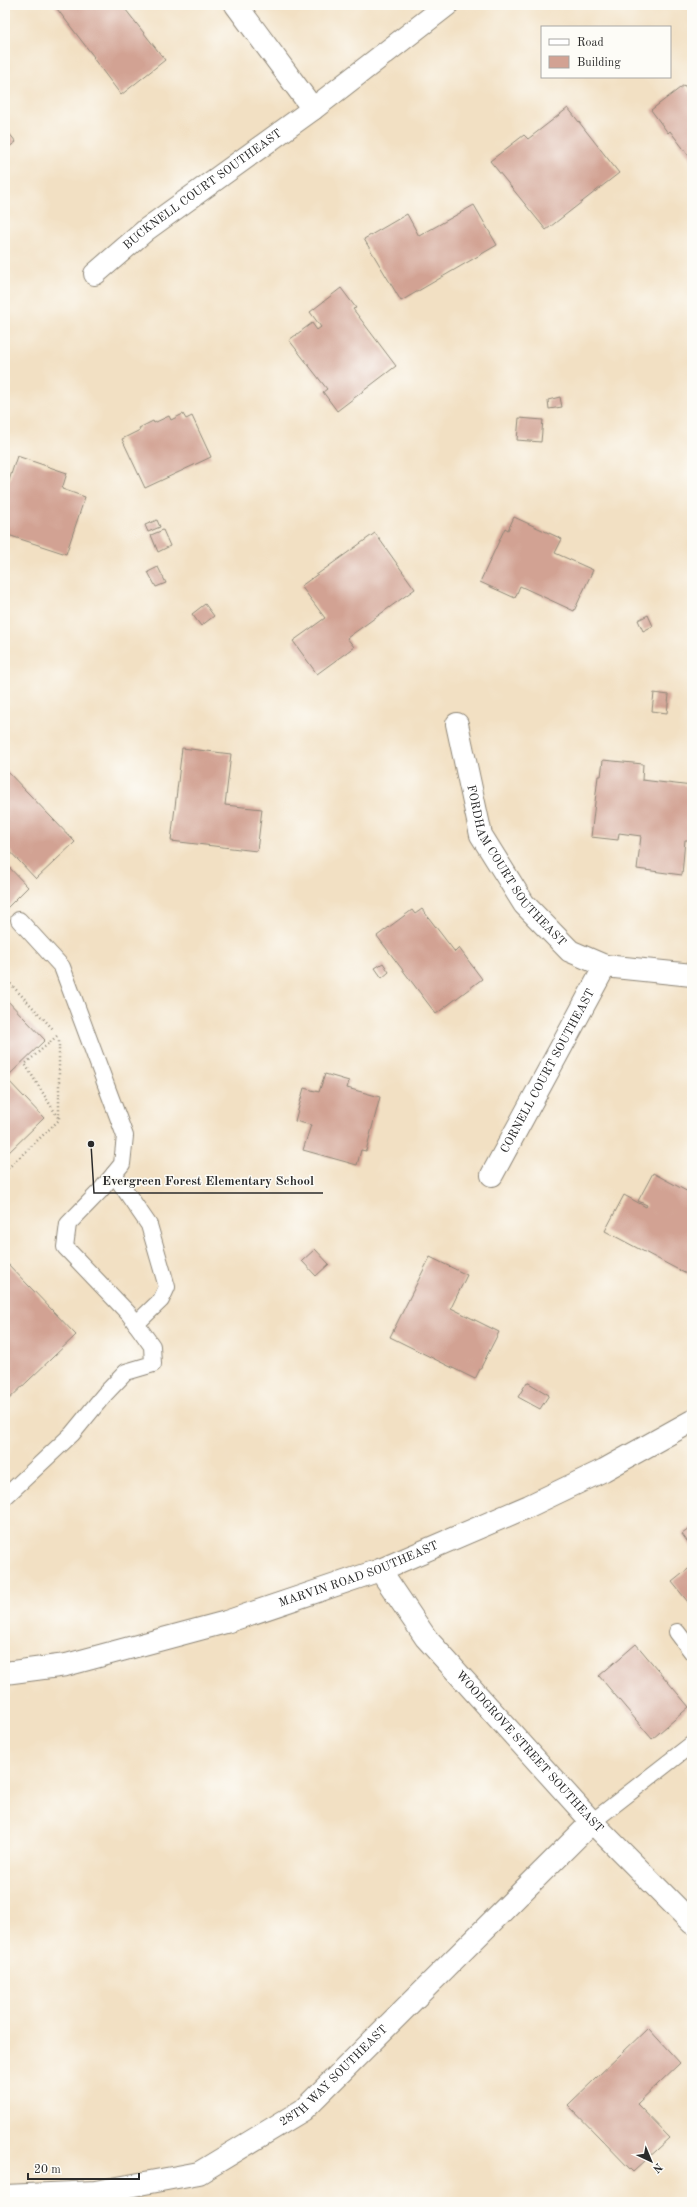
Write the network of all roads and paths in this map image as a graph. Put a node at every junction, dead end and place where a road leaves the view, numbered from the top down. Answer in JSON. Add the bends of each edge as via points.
{"nodes":[{"id":1,"x":236,"y":5,"type":"edge"},
{"id":2,"x":447,"y":5,"type":"edge"},
{"id":3,"x":313,"y":109,"type":"junction"},
{"id":4,"x":95,"y":274,"type":"dead end"},
{"id":5,"x":457,"y":724,"type":"dead end"},
{"id":6,"x":19,"y":920,"type":"dead end"},
{"id":7,"x":605,"y":966,"type":"junction"},
{"id":8,"x":692,"y":975,"type":"edge"},
{"id":9,"x":5,"y":978,"type":"edge"},
{"id":10,"x":59,"y":1035,"type":"junction"},
{"id":11,"x":59,"y":1120,"type":"junction"},
{"id":12,"x":5,"y":1171,"type":"edge"},
{"id":13,"x":114,"y":1174,"type":"junction"},
{"id":14,"x":492,"y":1175,"type":"dead end"},
{"id":15,"x":136,"y":1324,"type":"junction"},
{"id":16,"x":692,"y":1421,"type":"edge"},
{"id":17,"x":5,"y":1497,"type":"edge"},
{"id":18,"x":380,"y":1570,"type":"junction"},
{"id":19,"x":677,"y":1632,"type":"dead end"},
{"id":20,"x":692,"y":1652,"type":"edge"},
{"id":21,"x":5,"y":1673,"type":"edge"},
{"id":22,"x":692,"y":1744,"type":"edge"},
{"id":23,"x":592,"y":1822,"type":"junction"},
{"id":24,"x":692,"y":1923,"type":"edge"},
{"id":25,"x":5,"y":2196,"type":"edge"}],
"edges":[{"from":1,"to":3,"type":"street"},
{"from":2,"to":3,"type":"street","name":"BUCKNELL COURT SOUTHEAST"},
{"from":3,"to":4,"type":"street","name":"BUCKNELL COURT SOUTHEAST","via":[[146,229]]},
{"from":5,"to":7,"type":"street","name":"FORDHAM COURT SOUTHEAST","via":[[481,835],[524,904],[570,951]]},
{"from":6,"to":13,"type":"lane","via":[[62,967],[126,1136],[122,1164]]},
{"from":7,"to":8,"type":"street","name":"FORDHAM COURT SOUTHEAST"},
{"from":7,"to":14,"type":"street","name":"CORNELL COURT SOUTHEAST"},
{"from":9,"to":10,"type":"path"},
{"from":10,"to":11,"type":"path"},
{"from":10,"to":11,"type":"path","via":[[25,1064]]},
{"from":11,"to":12,"type":"path"},
{"from":13,"to":15,"type":"lane","via":[[149,1225],[167,1287],[162,1300]]},
{"from":13,"to":15,"type":"lane","via":[[68,1224],[66,1247]]},
{"from":15,"to":17,"type":"lane","via":[[152,1346],[153,1364],[126,1372],[72,1434]]},
{"from":16,"to":18,"type":"street","name":"MARVIN ROAD SOUTHEAST","via":[[604,1470],[529,1506]]},
{"from":18,"to":21,"type":"street","name":"MARVIN ROAD SOUTHEAST","via":[[226,1622],[66,1665]]},
{"from":18,"to":23,"type":"street","name":"WOODGROVE STREET SOUTHEAST","via":[[426,1638]]},
{"from":19,"to":20,"type":"lane"},
{"from":22,"to":23,"type":"lane"},
{"from":23,"to":24,"type":"street","name":"WOODGROVE STREET SOUTHEAST"},
{"from":23,"to":25,"type":"street","name":"28TH WAY SOUTHEAST","via":[[303,2110],[199,2173],[96,2192]]}]}
